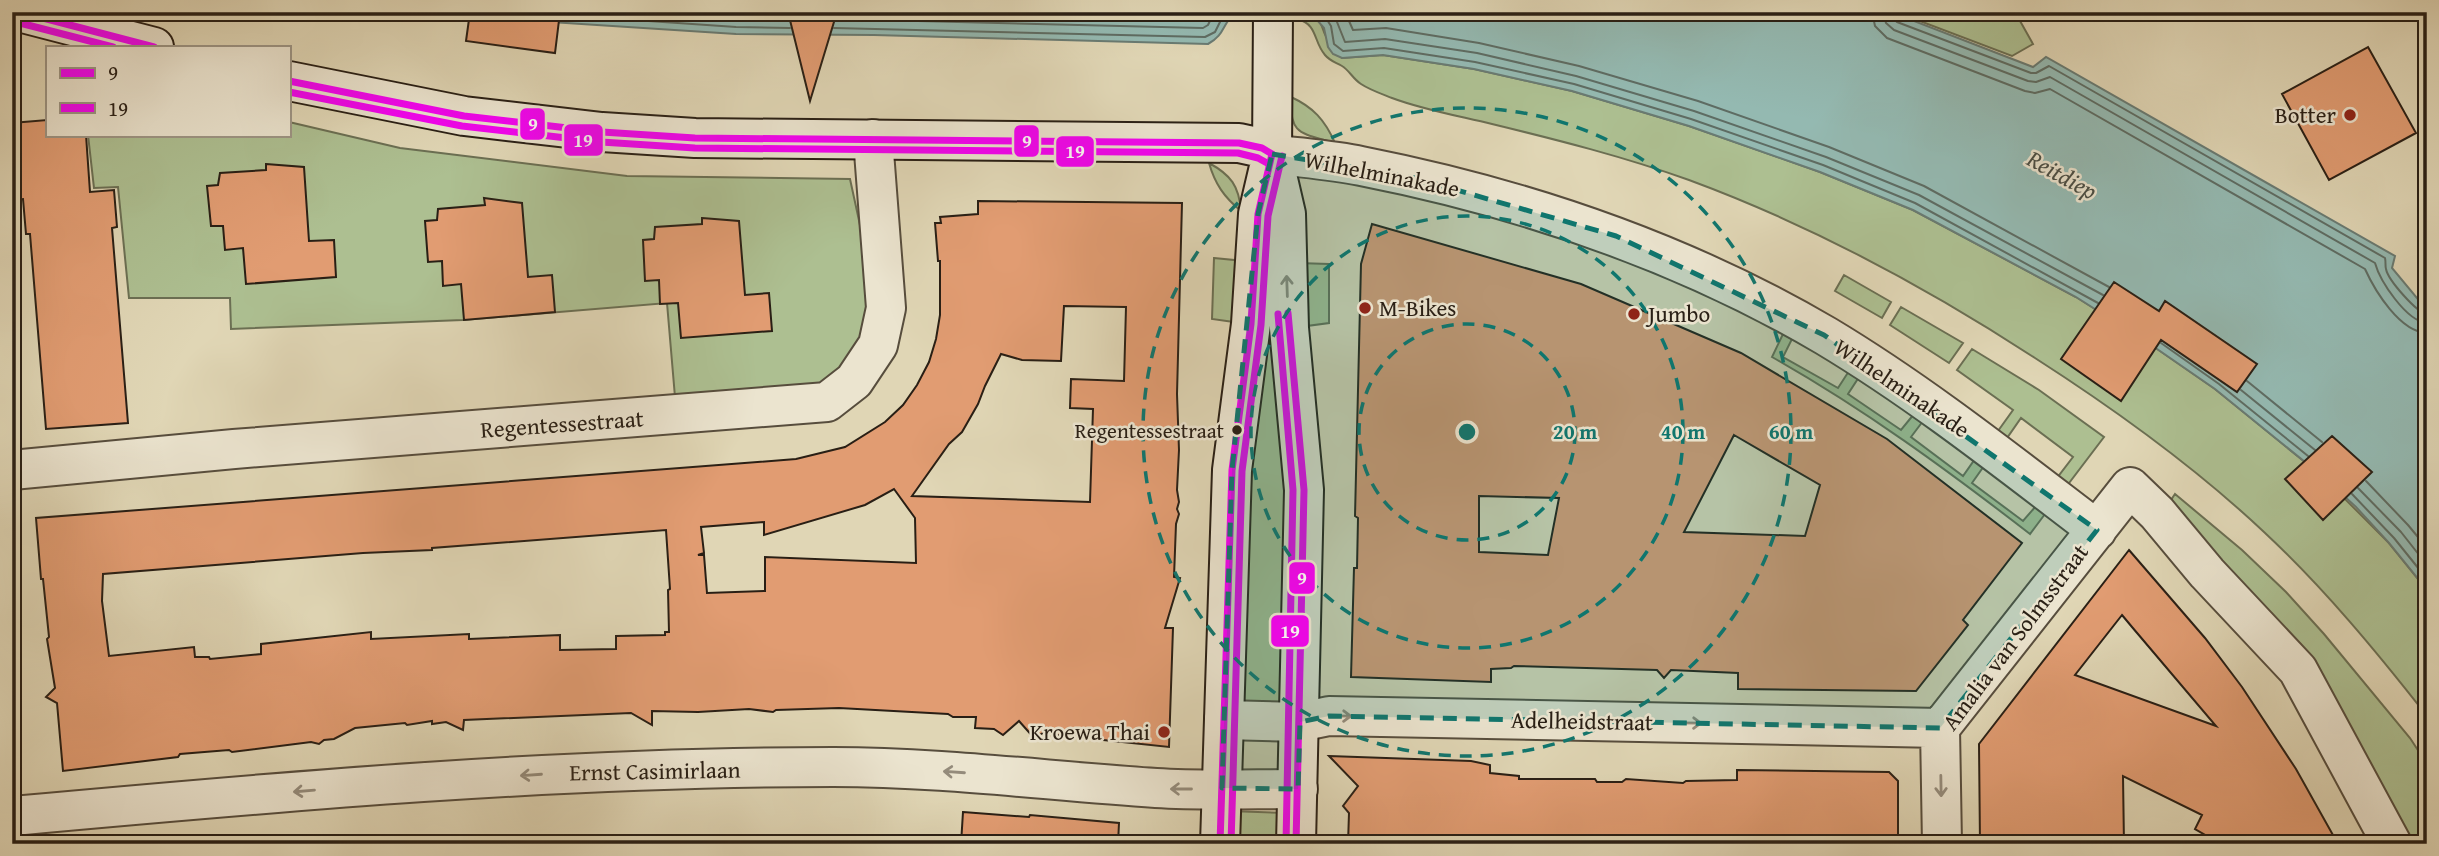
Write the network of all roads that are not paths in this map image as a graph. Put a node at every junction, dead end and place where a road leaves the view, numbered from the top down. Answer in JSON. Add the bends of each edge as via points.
{"nodes":[{"id":1,"x":19,"y":12,"type":"edge"},
{"id":2,"x":1273,"y":17,"type":"edge"},
{"id":3,"x":150,"y":46,"type":"edge"},
{"id":4,"x":290,"y":81,"type":"edge"},
{"id":5,"x":873,"y":139,"type":"junction"},
{"id":6,"x":1272,"y":153,"type":"junction"},
{"id":7,"x":12,"y":470,"type":"edge"},
{"id":8,"x":2096,"y":530,"type":"junction"},
{"id":9,"x":1224,"y":720,"type":"junction"},
{"id":10,"x":1300,"y":722,"type":"junction"},
{"id":11,"x":1940,"y":728,"type":"junction"},
{"id":12,"x":1222,"y":789,"type":"junction"},
{"id":13,"x":1298,"y":789,"type":"junction"},
{"id":14,"x":12,"y":806,"type":"edge"},
{"id":15,"x":13,"y":816,"type":"edge"},
{"id":16,"x":15,"y":844,"type":"edge"},
{"id":17,"x":1220,"y":844,"type":"edge"},
{"id":18,"x":1296,"y":844,"type":"edge"},
{"id":19,"x":1942,"y":844,"type":"edge"},
{"id":20,"x":2392,"y":844,"type":"edge"}],
"edges":[{"from":1,"to":3,"type":"street"},
{"from":2,"to":6,"type":"street"},
{"from":4,"to":5,"type":"street","name":"Wilhelminakade","via":[[464,116],[603,132],[695,138]]},
{"from":5,"to":6,"type":"street","name":"Wilhelminakade","via":[[1239,143]]},
{"from":5,"to":7,"type":"street","name":"Regentessestraat","via":[[886,308],[878,345],[854,381],[827,402]]},
{"from":6,"to":8,"type":"street","name":"Wilhelminakade","via":[[1358,165],[1484,194],[1603,232],[1676,262],[1812,329],[1868,363]]},
{"from":6,"to":9,"type":"street","via":[[1258,214],[1251,324],[1232,470]]},
{"from":10,"to":6,"type":"street","one_way":true,"via":[[1304,490],[1289,328],[1286,214]]},
{"from":8,"to":11,"type":"street","name":"Amalia van Solmsstraat"},
{"from":8,"to":20,"type":"street","name":"Amalia van Solmsstraat","via":[[2130,487],[2157,513],[2298,670]]},
{"from":9,"to":10,"type":"street","name":"Adelheidstraat"},
{"from":9,"to":12,"type":"street"},
{"from":10,"to":11,"type":"street","name":"Adelheidstraat","one_way":true,"via":[[1329,716]]},
{"from":10,"to":13,"type":"street"},
{"from":11,"to":19,"type":"street","name":"Amalia van Solmsstraat","one_way":true},
{"from":12,"to":13,"type":"street","name":"Ernst Casimirlaan"},
{"from":12,"to":15,"type":"street","name":"Ernst Casimirlaan","one_way":true,"via":[[1161,789],[917,769],[602,771]]},
{"from":12,"to":17,"type":"street"},
{"from":13,"to":18,"type":"street"},
{"from":14,"to":15,"type":"street"},
{"from":15,"to":16,"type":"street"}]}
